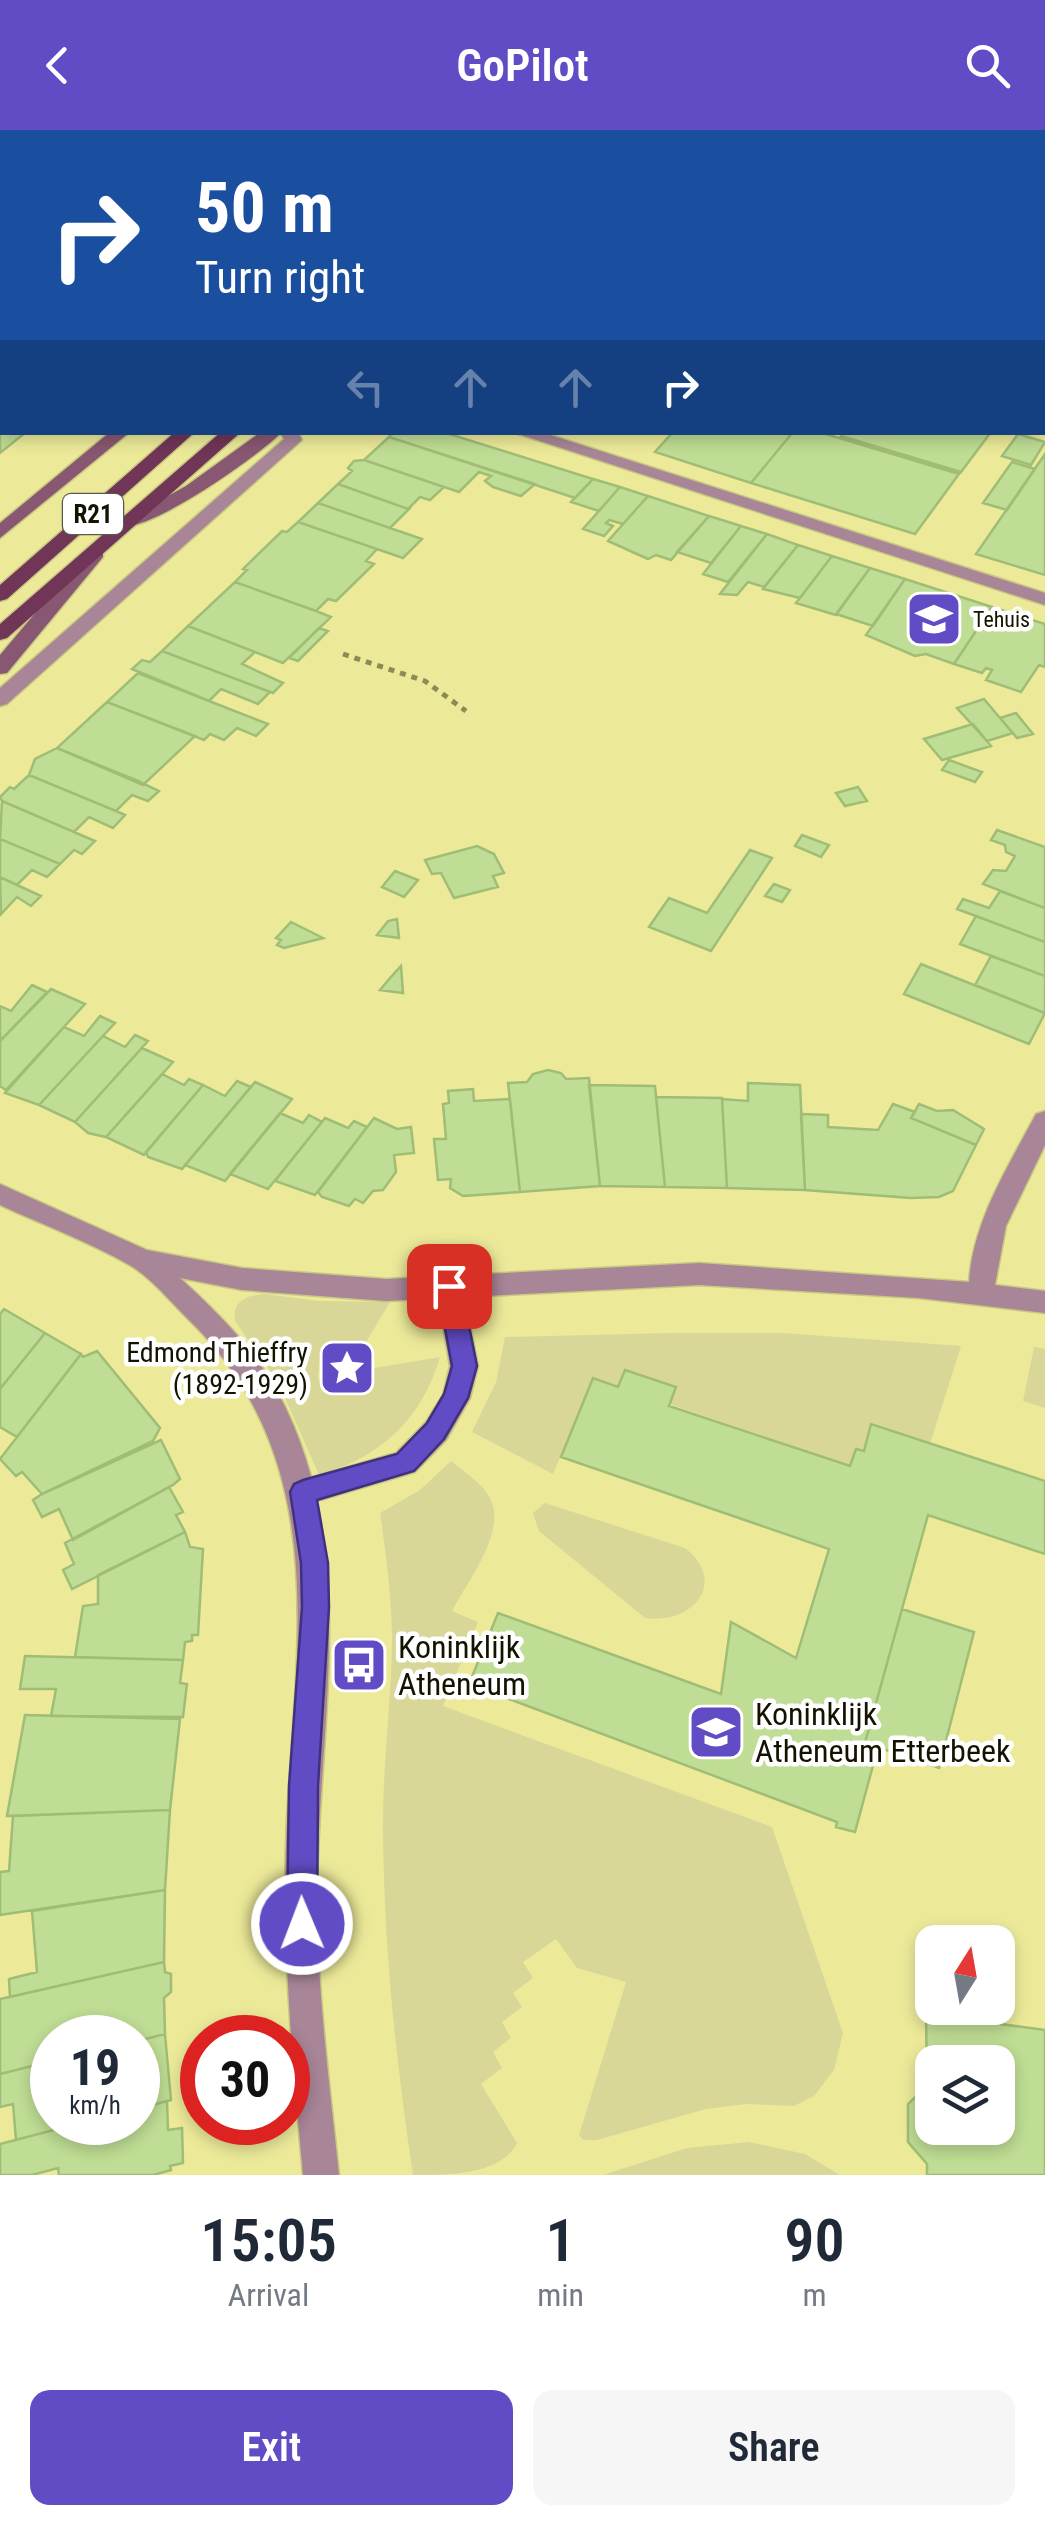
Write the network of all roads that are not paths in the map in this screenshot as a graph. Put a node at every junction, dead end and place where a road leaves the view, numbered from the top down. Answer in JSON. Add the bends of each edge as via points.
{"nodes":[{"id":1,"x":116,"y":435,"type":"edge"},
{"id":2,"x":183,"y":435,"type":"edge"},
{"id":3,"x":229,"y":435,"type":"edge"},
{"id":4,"x":268,"y":435,"type":"edge"},
{"id":5,"x":290,"y":435,"type":"edge"},
{"id":6,"x":530,"y":435,"type":"edge"},
{"id":7,"x":130,"y":522,"type":"junction"},
{"id":8,"x":0,"y":532,"type":"edge"},
{"id":9,"x":96,"y":552,"type":"junction"},
{"id":10,"x":0,"y":595,"type":"edge"},
{"id":11,"x":1045,"y":599,"type":"edge"},
{"id":12,"x":0,"y":634,"type":"edge"},
{"id":13,"x":0,"y":668,"type":"edge"},
{"id":14,"x":0,"y":699,"type":"edge"},
{"id":15,"x":1045,"y":1121,"type":"edge"},
{"id":16,"x":0,"y":1194,"type":"edge"},
{"id":17,"x":143,"y":1260,"type":"junction"},
{"id":18,"x":242,"y":1279,"type":"junction"},
{"id":19,"x":449,"y":1286,"type":"junction"},
{"id":20,"x":981,"y":1294,"type":"junction"},
{"id":21,"x":1045,"y":1302,"type":"edge"},
{"id":22,"x":208,"y":1324,"type":"junction"},
{"id":23,"x":303,"y":1492,"type":"junction"},
{"id":24,"x":321,"y":2175,"type":"edge"}],
"edges":[{"from":1,"to":8,"type":"main road"},
{"from":2,"to":10,"type":"main road","number":"R21"},
{"from":3,"to":7,"type":"main road","number":"R21"},
{"from":4,"to":7,"type":"main road","via":[[192,490]]},
{"from":5,"to":14,"type":"street","via":[[293,440]]},
{"from":6,"to":11,"type":"street"},
{"from":7,"to":9,"type":"main road","number":"R21"},
{"from":9,"to":12,"type":"main road","number":"R21"},
{"from":9,"to":13,"type":"main road"},
{"from":15,"to":20,"type":"street","via":[[994,1222],[981,1258]]},
{"from":16,"to":17,"type":"street"},
{"from":17,"to":18,"type":"street"},
{"from":17,"to":22,"type":"street"},
{"from":18,"to":19,"type":"street","via":[[339,1289]]},
{"from":18,"to":22,"type":"street","via":[[208,1296]]},
{"from":19,"to":20,"type":"street","via":[[699,1274]]},
{"from":19,"to":23,"type":"street","via":[[464,1366],[456,1398],[436,1431],[405,1463]]},
{"from":20,"to":21,"type":"street"},
{"from":22,"to":23,"type":"street","via":[[259,1387]]},
{"from":23,"to":24,"type":"street","via":[[316,1607],[300,1890]]}]}
